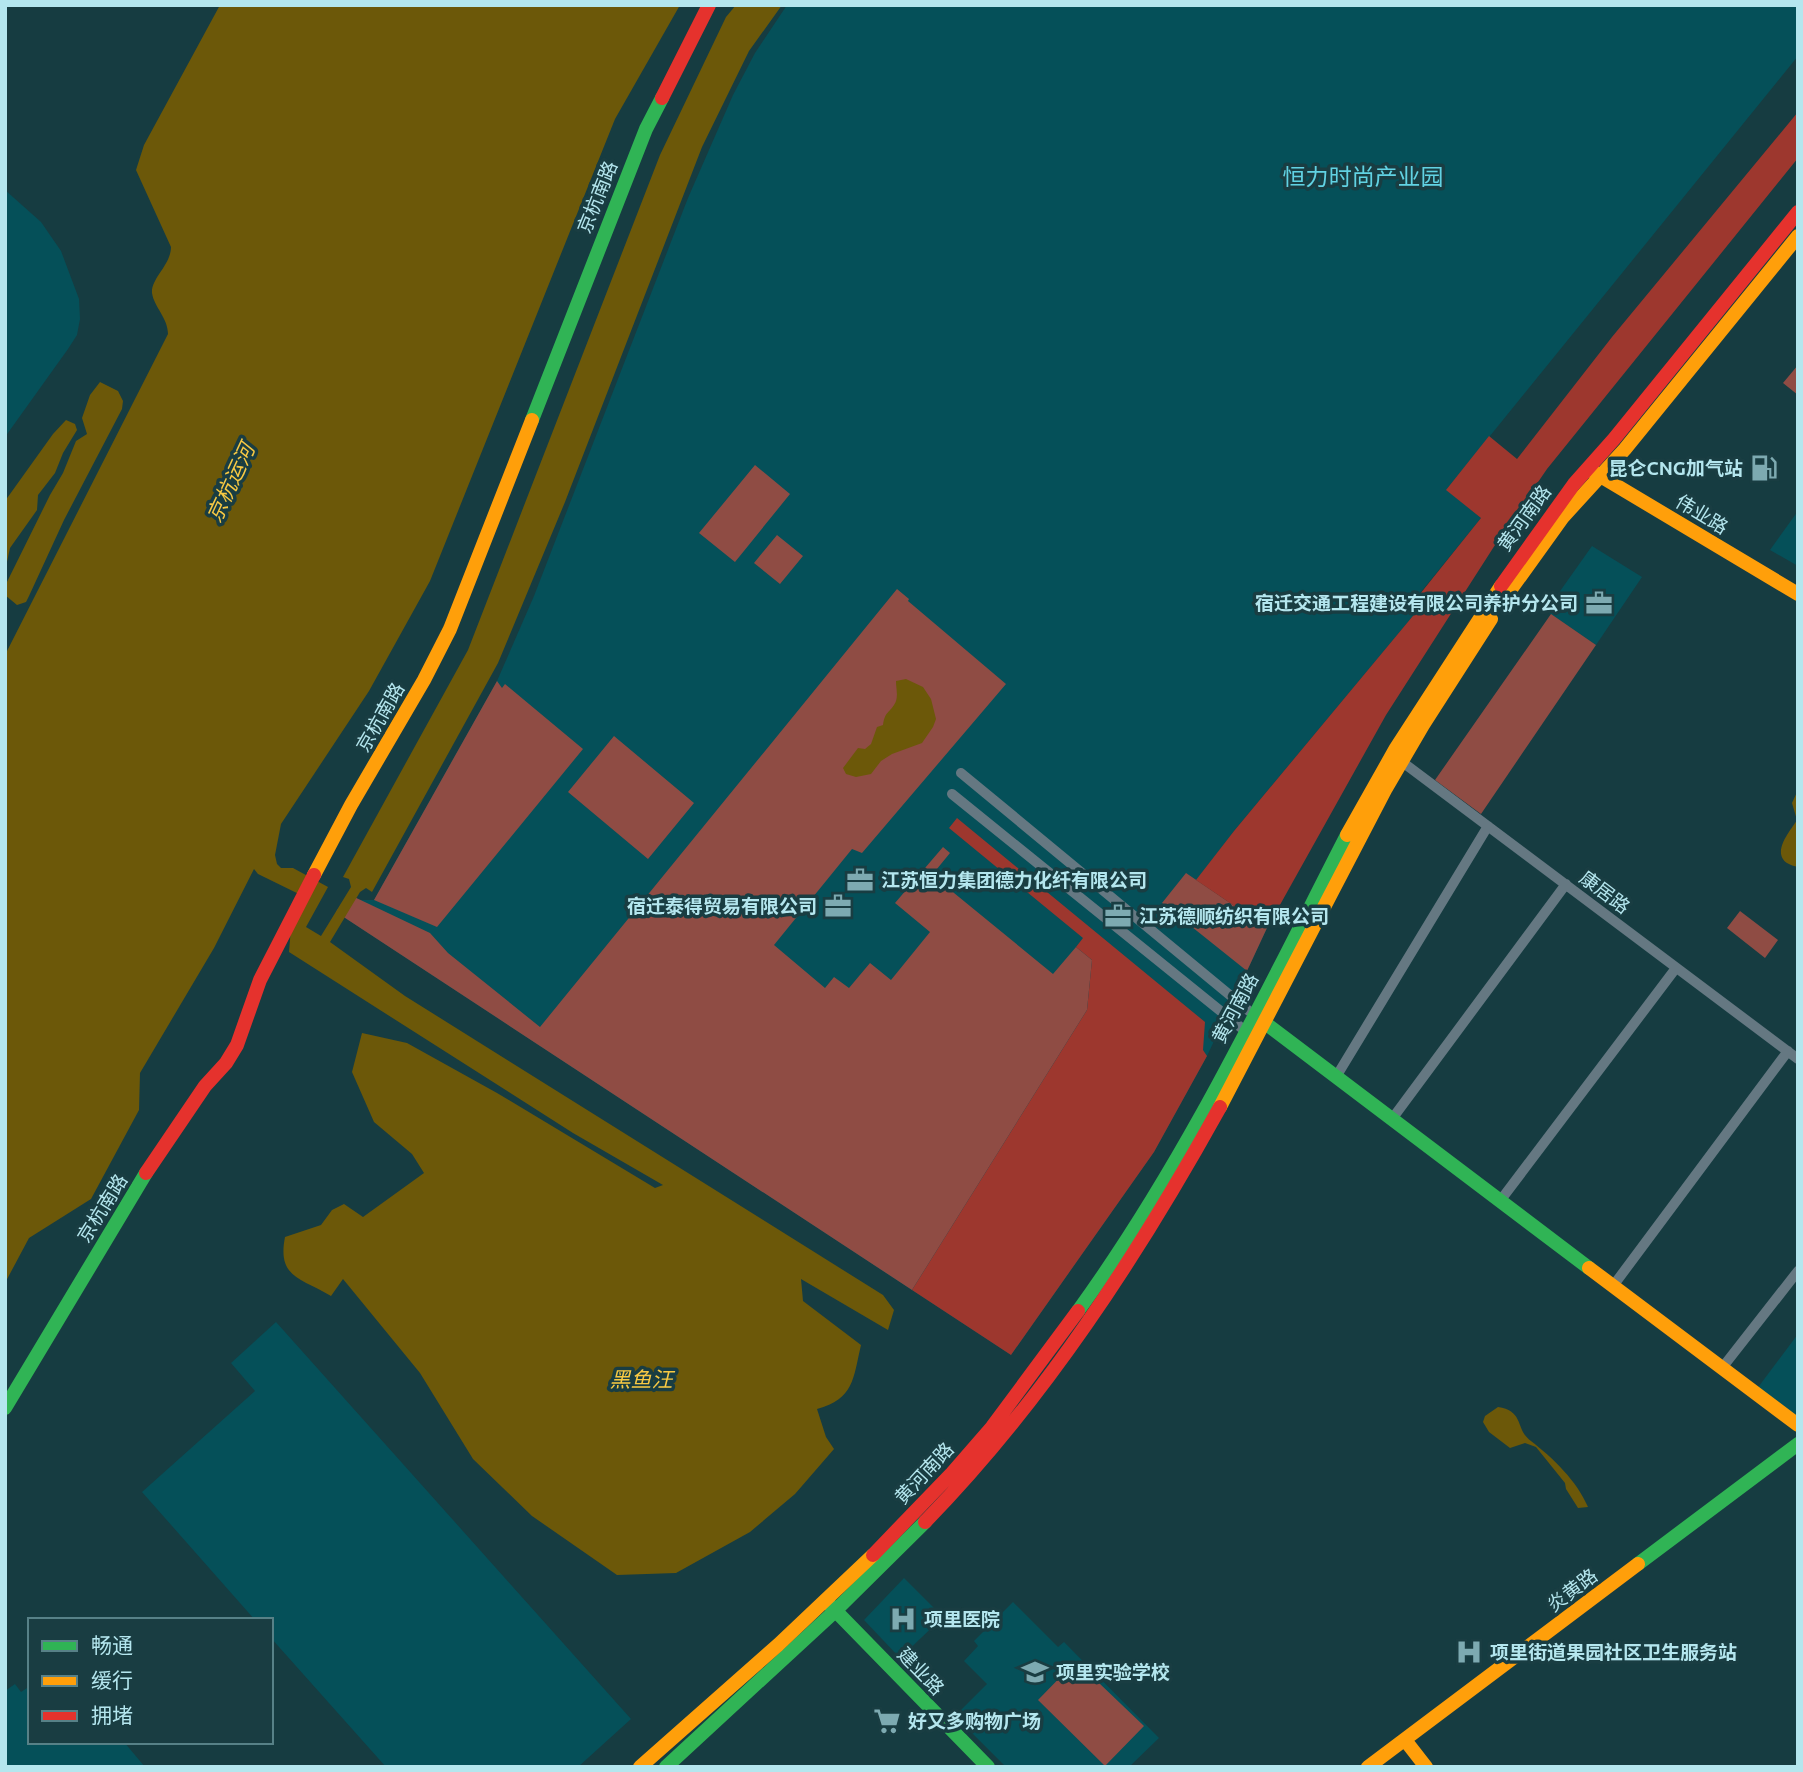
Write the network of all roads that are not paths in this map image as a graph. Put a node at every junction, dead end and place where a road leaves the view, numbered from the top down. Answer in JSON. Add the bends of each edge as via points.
{"nodes":[{"id":1,"x":709,"y":5,"type":"edge"},
{"id":2,"x":1798,"y":212,"type":"edge"},
{"id":3,"x":1798,"y":236,"type":"edge"},
{"id":4,"x":1592,"y":471,"type":"junction"},
{"id":5,"x":1798,"y":594,"type":"edge"},
{"id":6,"x":1397,"y":758,"type":"junction"},
{"id":7,"x":961,"y":773,"type":"dead end"},
{"id":8,"x":952,"y":794,"type":"dead end"},
{"id":9,"x":1488,"y":826,"type":"junction"},
{"id":10,"x":1566,"y":884,"type":"junction"},
{"id":11,"x":1676,"y":968,"type":"junction"},
{"id":12,"x":1259,"y":1019,"type":"junction"},
{"id":13,"x":1250,"y":1034,"type":"junction"},
{"id":14,"x":1787,"y":1051,"type":"junction"},
{"id":15,"x":1798,"y":1059,"type":"edge"},
{"id":16,"x":1336,"y":1077,"type":"junction"},
{"id":17,"x":1392,"y":1119,"type":"junction"},
{"id":18,"x":1500,"y":1201,"type":"junction"},
{"id":19,"x":1798,"y":1271,"type":"edge"},
{"id":20,"x":1613,"y":1286,"type":"junction"},
{"id":21,"x":1722,"y":1368,"type":"junction"},
{"id":22,"x":5,"y":1408,"type":"edge"},
{"id":23,"x":1798,"y":1425,"type":"edge"},
{"id":24,"x":1798,"y":1444,"type":"edge"},
{"id":25,"x":831,"y":1606,"type":"junction"},
{"id":26,"x":1405,"y":1740,"type":"junction"},
{"id":27,"x":640,"y":1767,"type":"edge"},
{"id":28,"x":666,"y":1767,"type":"edge"},
{"id":29,"x":988,"y":1767,"type":"edge"},
{"id":30,"x":1368,"y":1767,"type":"edge"},
{"id":31,"x":1426,"y":1767,"type":"edge"}],
"edges":[{"from":1,"to":22,"type":"street","name":"京杭南路","via":[[646,129],[450,629],[260,979],[237,1045],[162,1148]]},
{"from":2,"to":4,"type":"street","name":"黄河南路"},
{"from":3,"to":4,"type":"street","name":"黄河南路","via":[[1625,449]]},
{"from":4,"to":5,"type":"street","name":"伟业路"},
{"from":4,"to":6,"type":"street","name":"黄河南路","via":[[1550,511]]},
{"from":6,"to":9,"type":"street","name":"康居路"},
{"from":6,"to":12,"type":"street","name":"黄河南路"},
{"from":7,"to":12,"type":"street"},
{"from":8,"to":13,"type":"street"},
{"from":9,"to":10,"type":"street","name":"康居路"},
{"from":9,"to":16,"type":"street"},
{"from":10,"to":11,"type":"street","name":"康居路"},
{"from":10,"to":17,"type":"street"},
{"from":11,"to":14,"type":"street","name":"康居路"},
{"from":11,"to":18,"type":"street"},
{"from":12,"to":13,"type":"street","name":"黄河南路"},
{"from":12,"to":16,"type":"street"},
{"from":13,"to":25,"type":"street","name":"黄河南路","via":[[1138,1221],[1068,1326],[994,1425]]},
{"from":14,"to":15,"type":"street","name":"康居路"},
{"from":14,"to":20,"type":"street"},
{"from":16,"to":17,"type":"street"},
{"from":17,"to":18,"type":"street"},
{"from":18,"to":20,"type":"street"},
{"from":19,"to":21,"type":"street"},
{"from":20,"to":21,"type":"street"},
{"from":21,"to":23,"type":"street"},
{"from":24,"to":26,"type":"street","name":"炎黄路"},
{"from":25,"to":27,"type":"street","name":"黄河南路"},
{"from":25,"to":28,"type":"street","name":"黄河南路"},
{"from":25,"to":29,"type":"street","name":"建业路"},
{"from":26,"to":30,"type":"street","name":"炎黄路"},
{"from":26,"to":31,"type":"street"}]}
